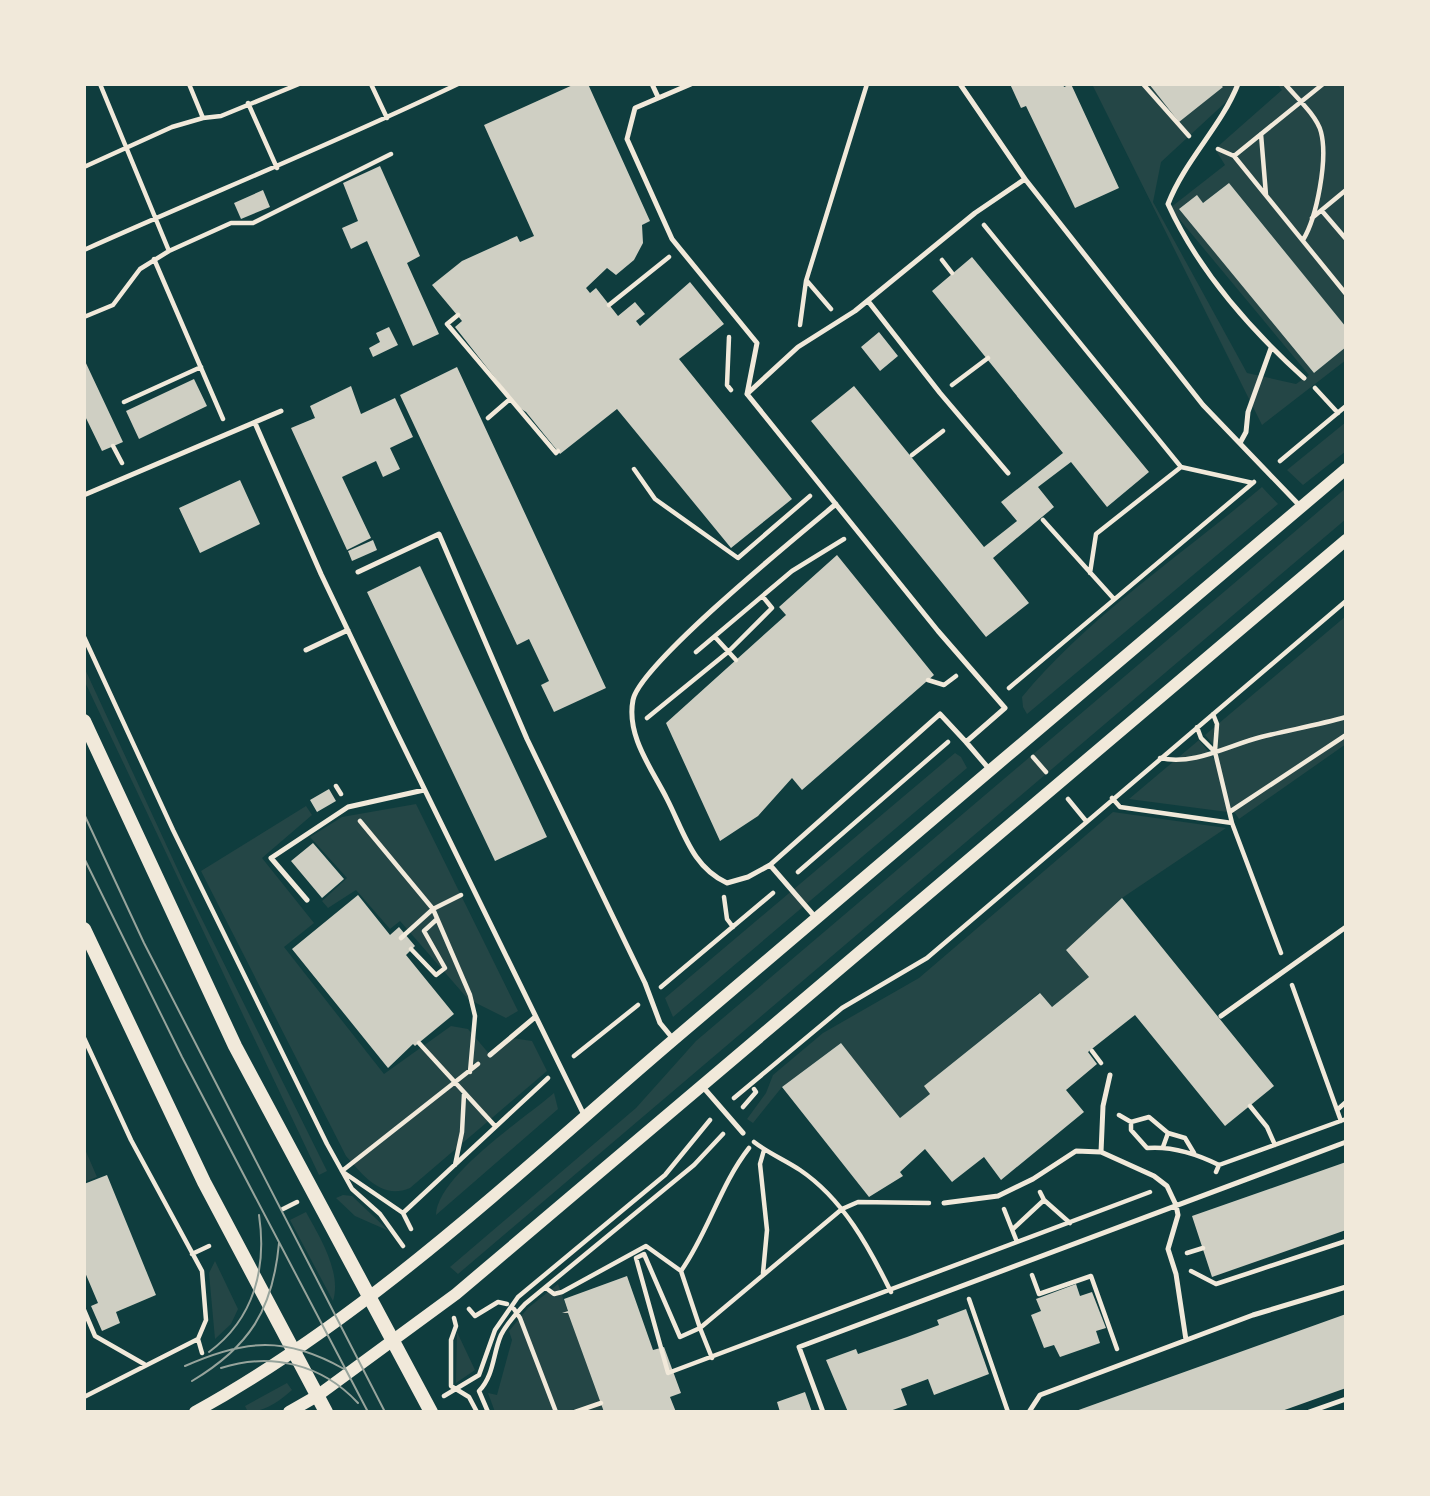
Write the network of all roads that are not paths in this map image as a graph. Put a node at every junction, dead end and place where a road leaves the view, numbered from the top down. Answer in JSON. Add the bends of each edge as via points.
{"nodes":[{"id":1,"x":652,"y":84,"type":"edge"},
{"id":2,"x":691,"y":84,"type":"edge"},
{"id":3,"x":960,"y":84,"type":"edge"},
{"id":4,"x":1238,"y":84,"type":"edge"},
{"id":5,"x":658,"y":97,"type":"junction"},
{"id":6,"x":1025,"y":179,"type":"junction"},
{"id":7,"x":868,"y":301,"type":"junction"},
{"id":8,"x":1271,"y":348,"type":"junction"},
{"id":9,"x":1304,"y":378,"type":"dead end"},
{"id":10,"x":747,"y":394,"type":"junction"},
{"id":11,"x":281,"y":411,"type":"dead end"},
{"id":12,"x":255,"y":423,"type":"junction"},
{"id":13,"x":1240,"y":443,"type":"junction"},
{"id":14,"x":1346,"y":469,"type":"edge"},
{"id":15,"x":1008,"y":473,"type":"dead end"},
{"id":16,"x":84,"y":495,"type":"edge"},
{"id":17,"x":836,"y":505,"type":"junction"},
{"id":18,"x":1301,"y":507,"type":"junction"},
{"id":19,"x":1346,"y":540,"type":"edge"},
{"id":20,"x":358,"y":572,"type":"dead end"},
{"id":21,"x":348,"y":630,"type":"junction"},
{"id":22,"x":306,"y":650,"type":"dead end"},
{"id":23,"x":84,"y":720,"type":"edge"},
{"id":24,"x":966,"y":742,"type":"junction"},
{"id":25,"x":990,"y":771,"type":"junction"},
{"id":26,"x":424,"y":790,"type":"junction"},
{"id":27,"x":770,"y":865,"type":"junction"},
{"id":28,"x":307,"y":900,"type":"dead end"},
{"id":29,"x":817,"y":919,"type":"junction"},
{"id":30,"x":1346,"y":927,"type":"edge"},
{"id":31,"x":84,"y":929,"type":"edge"},
{"id":32,"x":1221,"y":1016,"type":"dead end"},
{"id":33,"x":534,"y":1018,"type":"junction"},
{"id":34,"x":674,"y":1040,"type":"junction"},
{"id":35,"x":490,"y":1055,"type":"road end"},
{"id":36,"x":1110,"y":1074,"type":"dead end"},
{"id":37,"x":703,"y":1087,"type":"junction"},
{"id":38,"x":586,"y":1118,"type":"junction"},
{"id":39,"x":743,"y":1133,"type":"dead end"},
{"id":40,"x":1346,"y":1142,"type":"edge"},
{"id":41,"x":1101,"y":1152,"type":"junction"},
{"id":42,"x":944,"y":1203,"type":"road end"},
{"id":43,"x":1176,"y":1205,"type":"junction"},
{"id":44,"x":1346,"y":1287,"type":"edge"},
{"id":45,"x":369,"y":1299,"type":"junction"},
{"id":46,"x":394,"y":1340,"type":"junction"},
{"id":47,"x":1186,"y":1340,"type":"junction"},
{"id":48,"x":295,"y":1352,"type":"junction"},
{"id":49,"x":317,"y":1396,"type":"junction"},
{"id":50,"x":1346,"y":1399,"type":"edge"},
{"id":51,"x":195,"y":1412,"type":"edge"},
{"id":52,"x":289,"y":1412,"type":"edge"},
{"id":53,"x":326,"y":1412,"type":"edge"},
{"id":54,"x":431,"y":1412,"type":"edge"},
{"id":55,"x":823,"y":1412,"type":"edge"},
{"id":56,"x":1029,"y":1412,"type":"edge"},
{"id":57,"x":1309,"y":1412,"type":"edge"}],
"edges":[{"from":1,"to":5,"type":"lane"},
{"from":2,"to":5,"type":"lane"},
{"from":3,"to":6,"type":"lane"},
{"from":4,"to":8,"type":"lane","via":[[1179,176],[1168,204],[1191,247]]},
{"from":5,"to":10,"type":"lane","via":[[635,108],[627,139],[672,239],[757,343]]},
{"from":6,"to":7,"type":"lane","via":[[975,213]]},
{"from":6,"to":13,"type":"lane","via":[[1203,405]]},
{"from":7,"to":10,"type":"lane","via":[[798,346]]},
{"from":7,"to":15,"type":"lane"},
{"from":8,"to":9,"type":"lane"},
{"from":8,"to":13,"type":"lane"},
{"from":10,"to":17,"type":"lane"},
{"from":11,"to":12,"type":"lane"},
{"from":12,"to":16,"type":"lane"},
{"from":12,"to":21,"type":"lane"},
{"from":13,"to":18,"type":"lane"},
{"from":14,"to":18,"type":"street"},
{"from":17,"to":24,"type":"lane","via":[[1004,708]]},
{"from":17,"to":27,"type":"lane","via":[[677,643],[637,687],[632,701],[633,730],[694,857],[710,875],[727,883]]},
{"from":18,"to":25,"type":"street"},
{"from":19,"to":37,"type":"street"},
{"from":20,"to":34,"type":"lane","via":[[439,534],[527,739],[660,1024]]},
{"from":21,"to":22,"type":"lane"},
{"from":21,"to":26,"type":"lane"},
{"from":23,"to":45,"type":"main road","via":[[234,1046]]},
{"from":24,"to":25,"type":"lane"},
{"from":24,"to":27,"type":"lane","via":[[940,714]]},
{"from":25,"to":29,"type":"street"},
{"from":26,"to":28,"type":"lane","via":[[348,807],[271,858]]},
{"from":26,"to":33,"type":"lane"},
{"from":27,"to":29,"type":"lane"},
{"from":29,"to":34,"type":"street"},
{"from":30,"to":32,"type":"lane"},
{"from":31,"to":48,"type":"main road","via":[[204,1182]]},
{"from":33,"to":35,"type":"lane"},
{"from":33,"to":38,"type":"lane"},
{"from":34,"to":38,"type":"street"},
{"from":36,"to":41,"type":"lane","via":[[1102,1106]]},
{"from":37,"to":39,"type":"lane"},
{"from":37,"to":46,"type":"street","via":[[456,1294]]},
{"from":38,"to":45,"type":"street"},
{"from":40,"to":43,"type":"lane"},
{"from":41,"to":42,"type":"lane","via":[[1076,1151],[998,1196]]},
{"from":41,"to":43,"type":"lane","via":[[1167,1186]]},
{"from":43,"to":47,"type":"lane","via":[[1178,1215],[1168,1249]]},
{"from":43,"to":55,"type":"lane","via":[[799,1347]]},
{"from":44,"to":47,"type":"lane"},
{"from":45,"to":46,"type":"main road"},
{"from":45,"to":48,"type":"street"},
{"from":46,"to":49,"type":"street"},
{"from":46,"to":54,"type":"main road"},
{"from":47,"to":56,"type":"lane","via":[[1040,1395]]},
{"from":48,"to":49,"type":"main road"},
{"from":48,"to":51,"type":"street"},
{"from":49,"to":52,"type":"street"},
{"from":49,"to":53,"type":"main road"},
{"from":50,"to":57,"type":"lane"}]}
